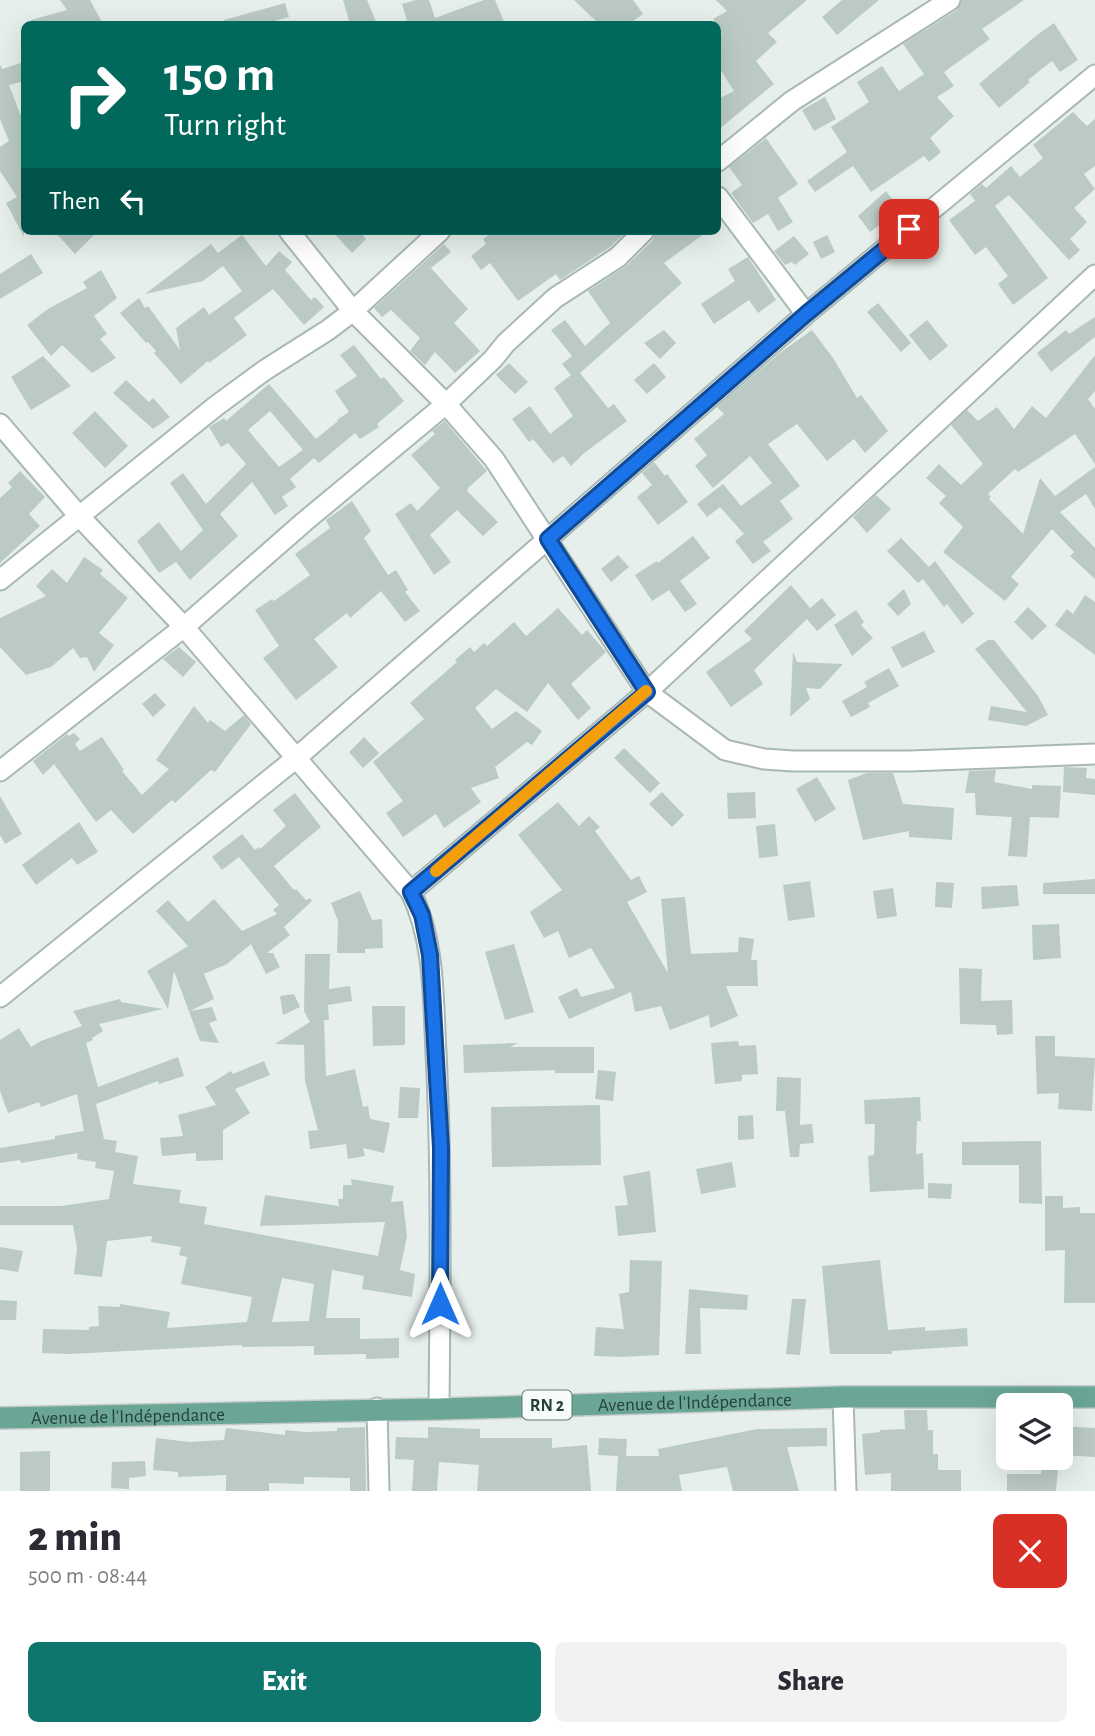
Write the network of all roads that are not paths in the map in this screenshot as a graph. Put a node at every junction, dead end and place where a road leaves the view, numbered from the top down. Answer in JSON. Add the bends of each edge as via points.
{"nodes":[{"id":1,"x":950,"y":0,"type":"edge"},
{"id":2,"x":1095,"y":75,"type":"edge"},
{"id":3,"x":721,"y":159,"type":"edge"},
{"id":4,"x":721,"y":201,"type":"edge"},
{"id":5,"x":292,"y":235,"type":"edge"},
{"id":6,"x":436,"y":235,"type":"edge"},
{"id":7,"x":640,"y":235,"type":"edge"},
{"id":8,"x":1095,"y":275,"type":"edge"},
{"id":9,"x":353,"y":311,"type":"junction"},
{"id":10,"x":806,"y":314,"type":"junction"},
{"id":11,"x":446,"y":404,"type":"junction"},
{"id":12,"x":0,"y":424,"type":"edge"},
{"id":13,"x":79,"y":516,"type":"junction"},
{"id":14,"x":548,"y":539,"type":"junction"},
{"id":15,"x":0,"y":580,"type":"edge"},
{"id":16,"x":184,"y":627,"type":"junction"},
{"id":17,"x":647,"y":692,"type":"junction"},
{"id":18,"x":1095,"y":754,"type":"edge"},
{"id":19,"x":295,"y":759,"type":"junction"},
{"id":20,"x":0,"y":772,"type":"edge"},
{"id":21,"x":411,"y":892,"type":"junction"},
{"id":22,"x":0,"y":997,"type":"edge"},
{"id":23,"x":843,"y":1396,"type":"junction"},
{"id":24,"x":1095,"y":1397,"type":"edge"},
{"id":25,"x":377,"y":1408,"type":"junction"},
{"id":26,"x":439,"y":1409,"type":"junction"},
{"id":27,"x":0,"y":1418,"type":"edge"},
{"id":28,"x":379,"y":1491,"type":"edge"},
{"id":29,"x":846,"y":1491,"type":"edge"}],
"edges":[{"from":1,"to":3,"type":"street","via":[[792,101]]},
{"from":2,"to":10,"type":"street"},
{"from":4,"to":10,"type":"street"},
{"from":5,"to":9,"type":"street"},
{"from":6,"to":9,"type":"street"},
{"from":7,"to":11,"type":"street","via":[[618,257],[555,298]]},
{"from":8,"to":17,"type":"street"},
{"from":9,"to":11,"type":"street"},
{"from":9,"to":13,"type":"street","via":[[255,377]]},
{"from":10,"to":14,"type":"street"},
{"from":11,"to":14,"type":"street","via":[[494,459]]},
{"from":11,"to":16,"type":"street"},
{"from":12,"to":13,"type":"street"},
{"from":13,"to":15,"type":"street"},
{"from":13,"to":16,"type":"street"},
{"from":14,"to":17,"type":"street"},
{"from":14,"to":19,"type":"street"},
{"from":16,"to":19,"type":"street"},
{"from":16,"to":20,"type":"street"},
{"from":17,"to":18,"type":"street","via":[[725,750],[764,760],[911,761]]},
{"from":17,"to":21,"type":"street"},
{"from":19,"to":21,"type":"street"},
{"from":19,"to":22,"type":"street"},
{"from":21,"to":26,"type":"street","via":[[422,915],[430,955],[439,1121]]},
{"from":23,"to":24,"type":"main road","name":"Avenue de l'Indépendance","number":"RN 2"},
{"from":23,"to":26,"type":"main road","name":"Avenue de l'Indépendance","number":"RN 2"},
{"from":23,"to":29,"type":"street"},
{"from":25,"to":26,"type":"main road","name":"Avenue de l'Indépendance","number":"RN 2"},
{"from":25,"to":27,"type":"main road","name":"Avenue de l'Indépendance","number":"RN 2"},
{"from":25,"to":28,"type":"street"}]}
